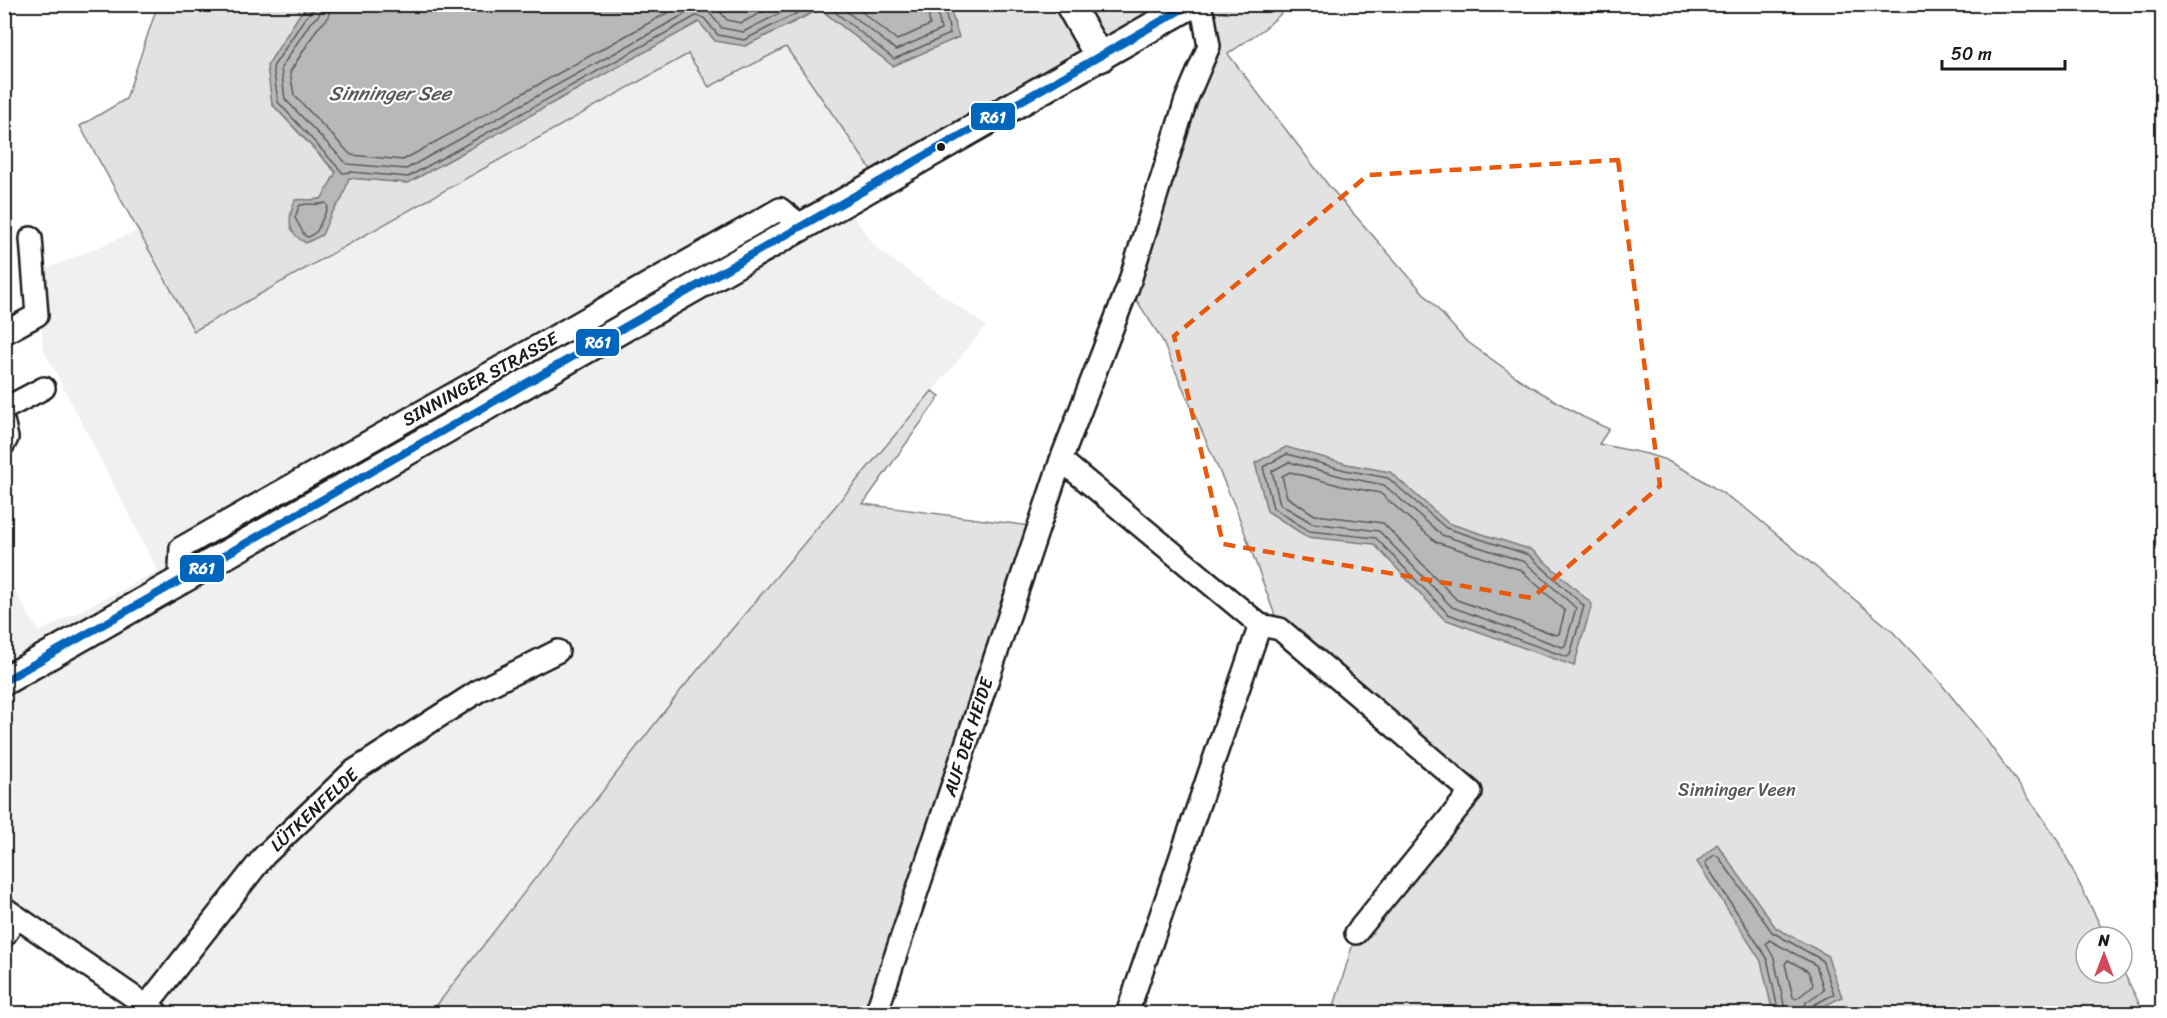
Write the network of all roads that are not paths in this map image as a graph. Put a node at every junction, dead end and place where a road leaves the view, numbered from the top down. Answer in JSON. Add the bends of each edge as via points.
{"nodes":[{"id":1,"x":1069,"y":4,"type":"edge"},
{"id":2,"x":1191,"y":4,"type":"edge"},
{"id":3,"x":1197,"y":4,"type":"edge"},
{"id":4,"x":1101,"y":58,"type":"junction"},
{"id":5,"x":32,"y":238,"type":"dead end"},
{"id":6,"x":4,"y":333,"type":"edge"},
{"id":7,"x":44,"y":388,"type":"dead end"},
{"id":8,"x":4,"y":409,"type":"edge"},
{"id":9,"x":4,"y":424,"type":"edge"},
{"id":10,"x":4,"y":444,"type":"edge"},
{"id":11,"x":1061,"y":460,"type":"junction"},
{"id":12,"x":1260,"y":625,"type":"junction"},
{"id":13,"x":558,"y":651,"type":"dead end"},
{"id":14,"x":4,"y":681,"type":"edge"},
{"id":15,"x":11,"y":913,"type":"edge"},
{"id":16,"x":1356,"y":933,"type":"dead end"},
{"id":17,"x":4,"y":936,"type":"edge"},
{"id":18,"x":152,"y":1009,"type":"edge"},
{"id":19,"x":876,"y":1014,"type":"edge"},
{"id":20,"x":1127,"y":1014,"type":"edge"}],
"edges":[{"from":1,"to":4,"type":"main road"},
{"from":2,"to":4,"type":"main road","name":"SINNINGER STRASSE"},
{"from":3,"to":11,"type":"street","name":"AUF DER HEIDE","via":[[1209,46],[1186,100],[1128,287]]},
{"from":4,"to":14,"type":"main road","name":"SINNINGER STRASSE"},
{"from":5,"to":6,"type":"street","via":[[37,315]]},
{"from":7,"to":8,"type":"street"},
{"from":9,"to":10,"type":"street"},
{"from":11,"to":12,"type":"street"},
{"from":11,"to":19,"type":"street","name":"AUF DER HEIDE"},
{"from":12,"to":16,"type":"street","via":[[1280,629],[1472,792]]},
{"from":12,"to":20,"type":"street"},
{"from":13,"to":18,"type":"street","name":"LÜTKENFELDE","via":[[480,690],[352,772],[264,856]]},
{"from":15,"to":17,"type":"street"},
{"from":15,"to":18,"type":"street","name":"LÜTKENFELDE"}]}
